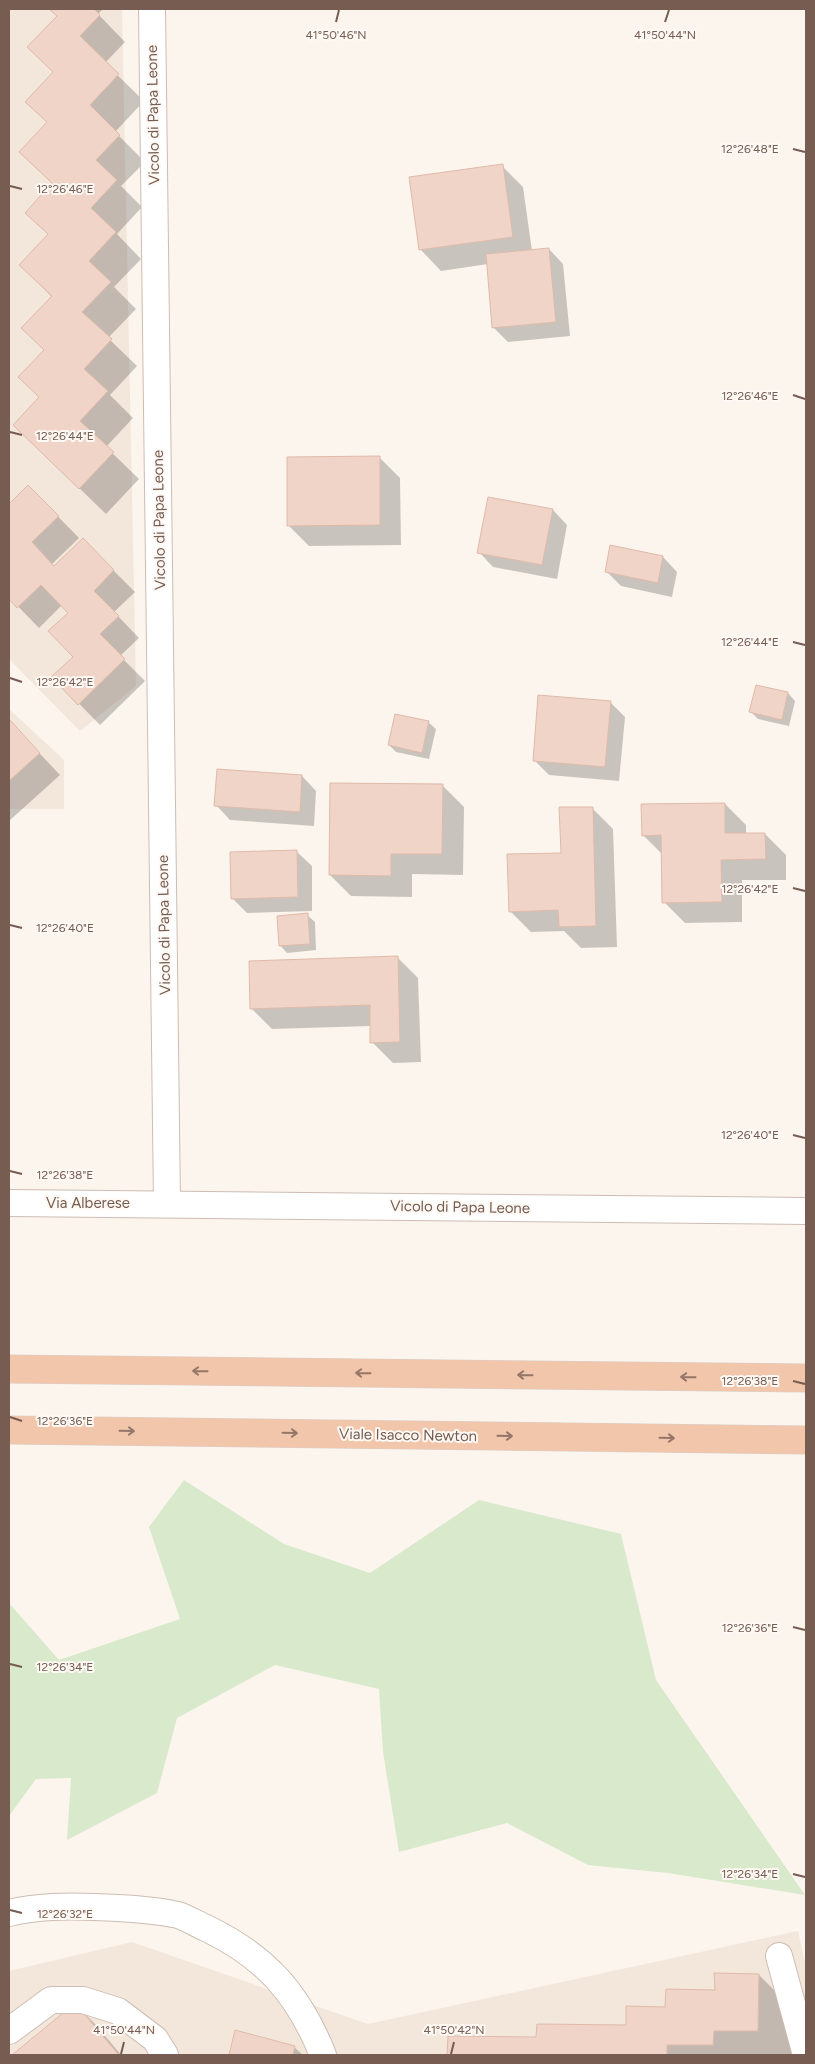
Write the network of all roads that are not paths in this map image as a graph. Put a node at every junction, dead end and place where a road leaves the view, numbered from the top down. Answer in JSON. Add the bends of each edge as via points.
{"nodes":[{"id":1,"x":152,"y":9,"type":"edge"},
{"id":2,"x":9,"y":1203,"type":"edge"},
{"id":3,"x":167,"y":1203,"type":"junction"},
{"id":4,"x":806,"y":1211,"type":"edge"},
{"id":5,"x":9,"y":1369,"type":"edge"},
{"id":6,"x":806,"y":1378,"type":"edge"},
{"id":7,"x":9,"y":1430,"type":"edge"},
{"id":8,"x":806,"y":1440,"type":"edge"},
{"id":9,"x":9,"y":1913,"type":"edge"},
{"id":10,"x":779,"y":1956,"type":"dead end"},
{"id":11,"x":9,"y":2031,"type":"edge"},
{"id":12,"x":164,"y":2055,"type":"edge"},
{"id":13,"x":323,"y":2055,"type":"edge"},
{"id":14,"x":806,"y":2055,"type":"edge"}],
"edges":[{"from":1,"to":3,"type":"street","name":"Vicolo di Papa Leone"},
{"from":2,"to":3,"type":"street","name":"Via Alberese"},
{"from":3,"to":4,"type":"street","name":"Vicolo di Papa Leone"},
{"from":6,"to":5,"type":"highway","one_way":true},
{"from":7,"to":8,"type":"highway","name":"Viale Isacco Newton","one_way":true},
{"from":9,"to":13,"type":"street","via":[[58,1906],[119,1908],[179,1916],[226,1938],[274,1974],[312,2028]]},
{"from":10,"to":14,"type":"street"},
{"from":11,"to":12,"type":"street","via":[[51,2000],[83,2000],[118,2010],[154,2039]]}]}
